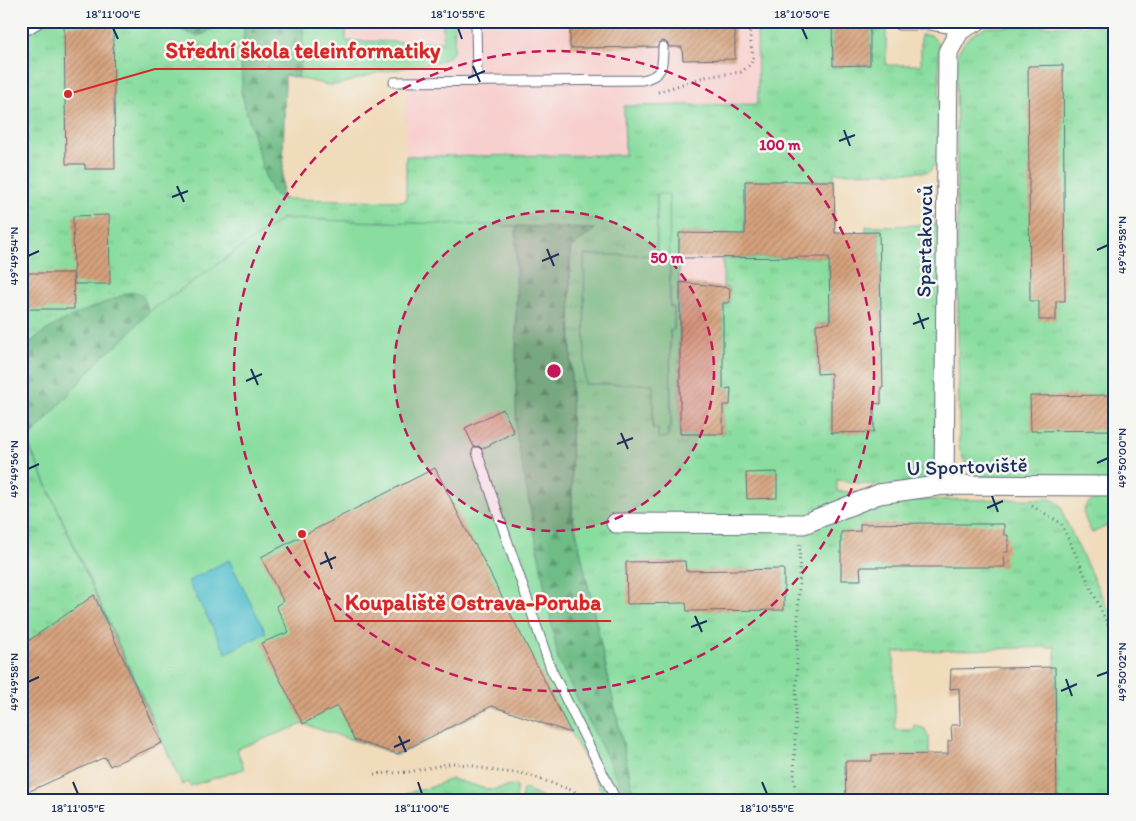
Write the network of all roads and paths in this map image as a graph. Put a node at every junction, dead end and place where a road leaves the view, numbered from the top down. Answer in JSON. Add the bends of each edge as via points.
{"nodes":[{"id":1,"x":42,"y":21,"type":"edge"},
{"id":2,"x":476,"y":21,"type":"edge"},
{"id":3,"x":748,"y":21,"type":"edge"},
{"id":4,"x":898,"y":21,"type":"edge"},
{"id":5,"x":968,"y":25,"type":"edge"},
{"id":6,"x":21,"y":30,"type":"edge"},
{"id":7,"x":663,"y":47,"type":"dead end"},
{"id":8,"x":477,"y":80,"type":"junction"},
{"id":9,"x":394,"y":82,"type":"dead end"},
{"id":10,"x":654,"y":93,"type":"dead end"},
{"id":11,"x":477,"y":452,"type":"dead end"},
{"id":12,"x":944,"y":485,"type":"junction"},
{"id":13,"x":1015,"y":486,"type":"junction"},
{"id":14,"x":1115,"y":486,"type":"edge"},
{"id":15,"x":616,"y":523,"type":"dead end"},
{"id":16,"x":801,"y":524,"type":"junction"},
{"id":17,"x":1115,"y":640,"type":"edge"},
{"id":18,"x":374,"y":774,"type":"dead end"},
{"id":19,"x":586,"y":800,"type":"edge"},
{"id":20,"x":616,"y":800,"type":"edge"},
{"id":21,"x":796,"y":800,"type":"edge"}],
"edges":[{"from":1,"to":6,"type":"lane"},
{"from":2,"to":8,"type":"lane"},
{"from":3,"to":10,"type":"path","via":[[753,58],[745,69],[704,77]]},
{"from":4,"to":5,"type":"lane","name":"Spartakovců","via":[[898,25]]},
{"from":5,"to":12,"type":"street","name":"Spartakovců","via":[[948,52]]},
{"from":7,"to":8,"type":"lane","via":[[661,70],[647,79]]},
{"from":8,"to":9,"type":"lane"},
{"from":11,"to":20,"type":"lane","via":[[551,669]]},
{"from":12,"to":13,"type":"street","name":"U Sportoviště"},
{"from":12,"to":16,"type":"street","name":"U Sportoviště","via":[[879,494]]},
{"from":13,"to":14,"type":"street","name":"U Sportoviště"},
{"from":13,"to":17,"type":"path","via":[[1021,500],[1061,523]]},
{"from":15,"to":16,"type":"street","name":"U Sportoviště"},
{"from":16,"to":21,"type":"path"},
{"from":18,"to":19,"type":"path","via":[[408,772],[453,763],[526,774],[574,791]]}]}
